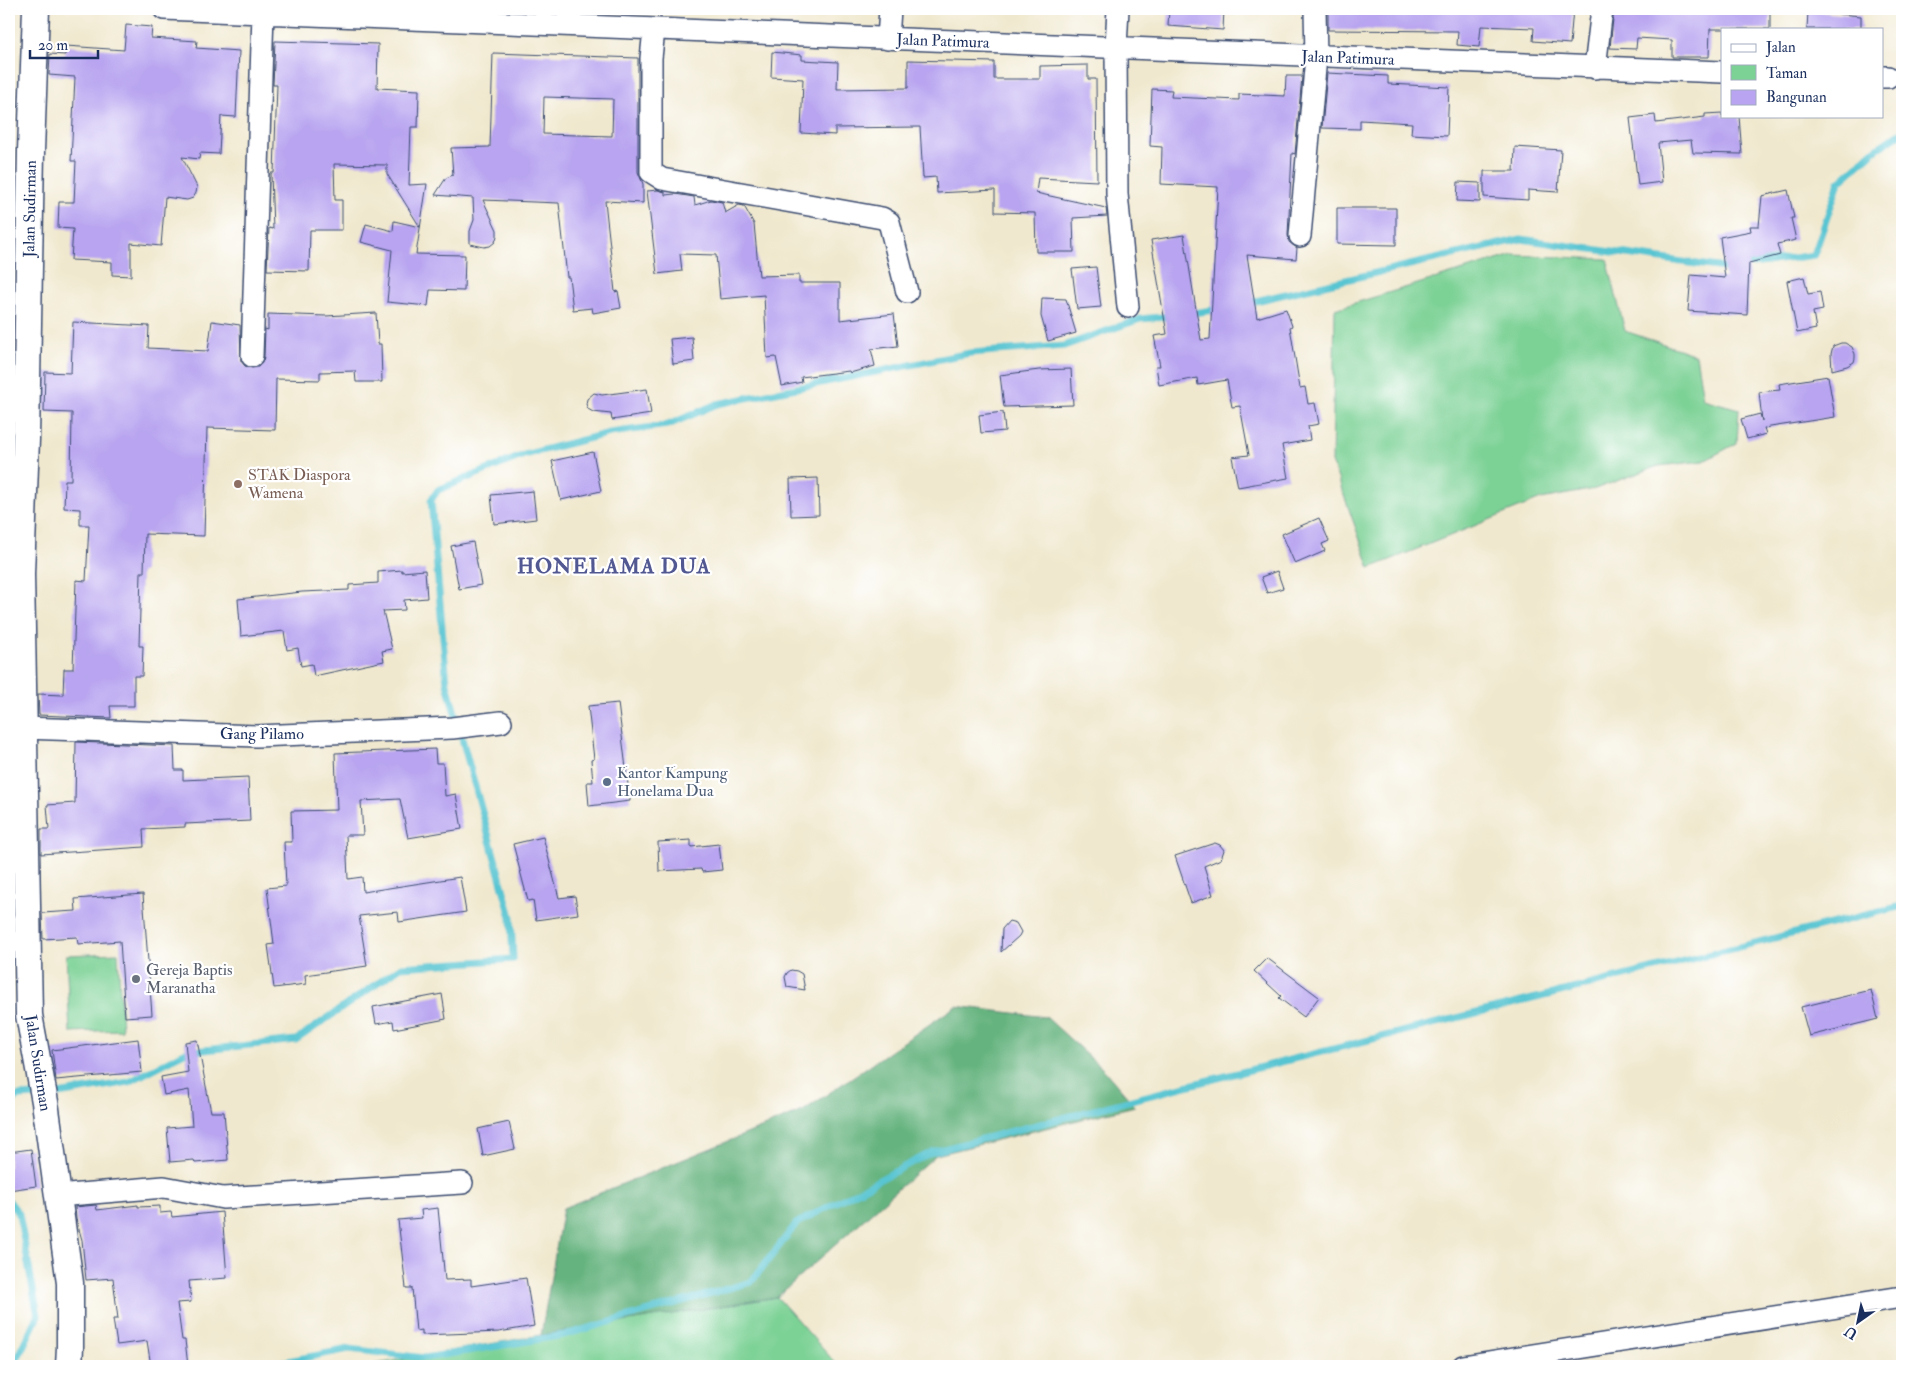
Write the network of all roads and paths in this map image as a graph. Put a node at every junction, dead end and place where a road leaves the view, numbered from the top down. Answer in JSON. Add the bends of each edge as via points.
{"nodes":[{"id":1,"x":36,"y":9,"type":"edge"},
{"id":2,"x":164,"y":9,"type":"edge"},
{"id":3,"x":890,"y":9,"type":"edge"},
{"id":4,"x":1118,"y":9,"type":"edge"},
{"id":5,"x":1314,"y":9,"type":"edge"},
{"id":6,"x":1602,"y":9,"type":"edge"},
{"id":7,"x":277,"y":12,"type":"edge"},
{"id":8,"x":654,"y":30,"type":"junction"},
{"id":9,"x":888,"y":38,"type":"junction"},
{"id":10,"x":1116,"y":47,"type":"junction"},
{"id":11,"x":1316,"y":56,"type":"junction"},
{"id":12,"x":1595,"y":68,"type":"junction"},
{"id":13,"x":1721,"y":72,"type":"edge"},
{"id":14,"x":1300,"y":236,"type":"dead end"},
{"id":15,"x":907,"y":292,"type":"dead end"},
{"id":16,"x":1128,"y":307,"type":"dead end"},
{"id":17,"x":252,"y":356,"type":"dead end"},
{"id":18,"x":501,"y":722,"type":"dead end"},
{"id":19,"x":23,"y":728,"type":"junction"},
{"id":20,"x":462,"y":1183,"type":"dead end"},
{"id":21,"x":58,"y":1196,"type":"junction"},
{"id":22,"x":1902,"y":1297,"type":"edge"},
{"id":23,"x":69,"y":1366,"type":"edge"},
{"id":24,"x":1463,"y":1366,"type":"edge"}],
"edges":[{"from":1,"to":19,"type":"street","name":"Jalan Sudirman","via":[[21,574]]},
{"from":2,"to":7,"type":"street","name":"Jalan Patimura"},
{"from":3,"to":9,"type":"street"},
{"from":4,"to":10,"type":"street"},
{"from":5,"to":11,"type":"street"},
{"from":6,"to":12,"type":"street"},
{"from":7,"to":8,"type":"street","name":"Jalan Patimura"},
{"from":7,"to":17,"type":"street"},
{"from":8,"to":9,"type":"street","name":"Jalan Patimura"},
{"from":8,"to":15,"type":"street","via":[[651,172],[662,178],[882,218],[889,222]]},
{"from":9,"to":10,"type":"street","name":"Jalan Patimura"},
{"from":10,"to":11,"type":"street","name":"Jalan Patimura"},
{"from":10,"to":16,"type":"street","via":[[1117,194]]},
{"from":11,"to":12,"type":"street","name":"Jalan Patimura"},
{"from":11,"to":14,"type":"street"},
{"from":12,"to":13,"type":"street","name":"Jalan Patimura"},
{"from":18,"to":19,"type":"street","name":"Gang Pilamo","via":[[458,727],[258,736]]},
{"from":19,"to":21,"type":"street","name":"Jalan Sudirman","via":[[29,1015]]},
{"from":20,"to":21,"type":"street","via":[[223,1198],[164,1187]]},
{"from":21,"to":23,"type":"street","name":"Jalan Sudirman","via":[[70,1283]]},
{"from":22,"to":24,"type":"street"}]}
